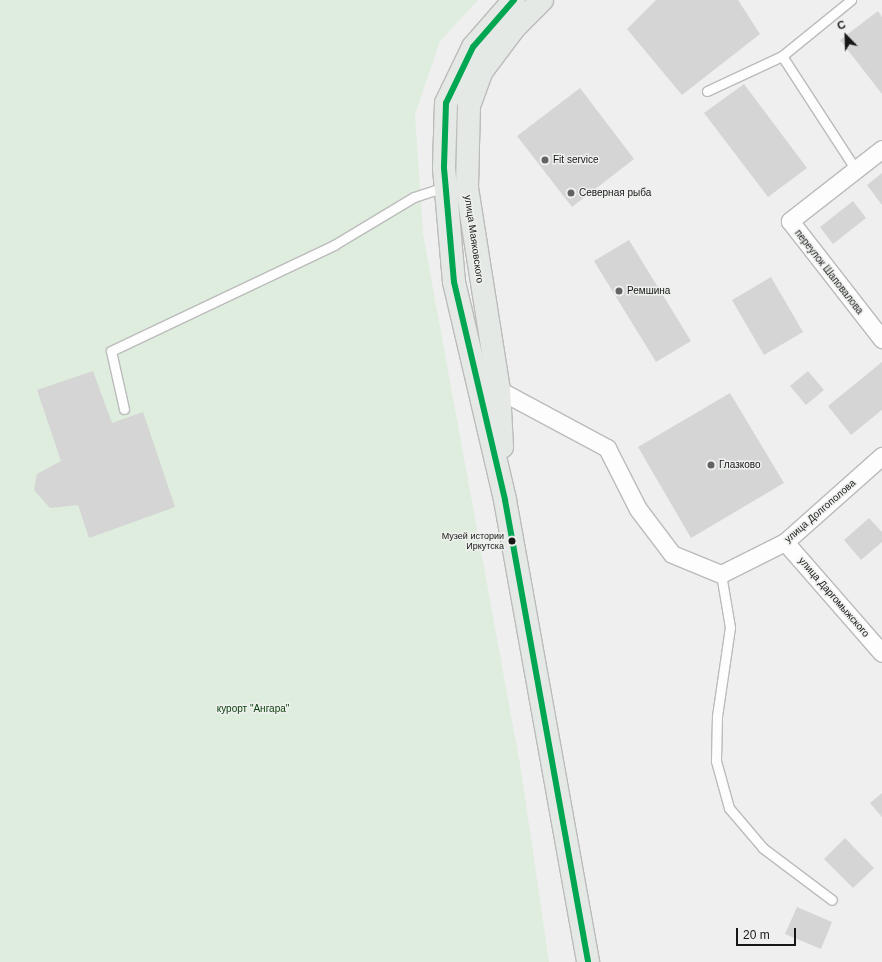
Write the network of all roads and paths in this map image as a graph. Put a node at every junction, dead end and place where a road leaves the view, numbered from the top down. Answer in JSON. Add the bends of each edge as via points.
{"nodes":[{"id":1,"x":514,"y":0,"type":"edge"},
{"id":2,"x":542,"y":0,"type":"edge"},
{"id":3,"x":851,"y":0,"type":"edge"},
{"id":4,"x":782,"y":56,"type":"junction"},
{"id":5,"x":707,"y":91,"type":"dead end"},
{"id":6,"x":882,"y":149,"type":"edge"},
{"id":7,"x":856,"y":170,"type":"junction"},
{"id":8,"x":445,"y":187,"type":"junction"},
{"id":9,"x":882,"y":339,"type":"edge"},
{"id":10,"x":499,"y":390,"type":"junction"},
{"id":11,"x":124,"y":409,"type":"dead end"},
{"id":12,"x":882,"y":456,"type":"edge"},
{"id":13,"x":505,"y":500,"type":"junction"},
{"id":14,"x":785,"y":542,"type":"junction"},
{"id":15,"x":721,"y":574,"type":"junction"},
{"id":16,"x":882,"y":653,"type":"edge"},
{"id":17,"x":832,"y":900,"type":"dead end"},
{"id":18,"x":588,"y":962,"type":"edge"}],
"edges":[{"from":1,"to":8,"type":"main road","name":"улица Маяковского","via":[[473,47],[446,103]]},
{"from":2,"to":10,"type":"main road","name":"улица Маяковского","via":[[515,27],[482,71],[469,106],[467,187]]},
{"from":3,"to":4,"type":"lane"},
{"from":4,"to":5,"type":"lane"},
{"from":4,"to":7,"type":"lane"},
{"from":6,"to":7,"type":"street","name":"переулок Шаповалова"},
{"from":7,"to":9,"type":"street","name":"переулок Шаповалова","via":[[790,221]]},
{"from":8,"to":11,"type":"lane","via":[[414,196],[334,245],[111,351]]},
{"from":8,"to":13,"type":"main road","name":"улица Маяковского","via":[[454,282]]},
{"from":10,"to":13,"type":"main road","name":"улица Маяковского"},
{"from":10,"to":15,"type":"street","via":[[607,448],[638,509],[672,554]]},
{"from":12,"to":14,"type":"street","name":"улица Долгополова"},
{"from":13,"to":18,"type":"main road","name":"улица Маяковского"},
{"from":14,"to":15,"type":"street","name":"улица Долгополова"},
{"from":14,"to":16,"type":"street","name":"улица Даргомыжского"},
{"from":15,"to":17,"type":"lane","via":[[730,627],[716,716],[716,761],[729,808],[763,848]]}]}
